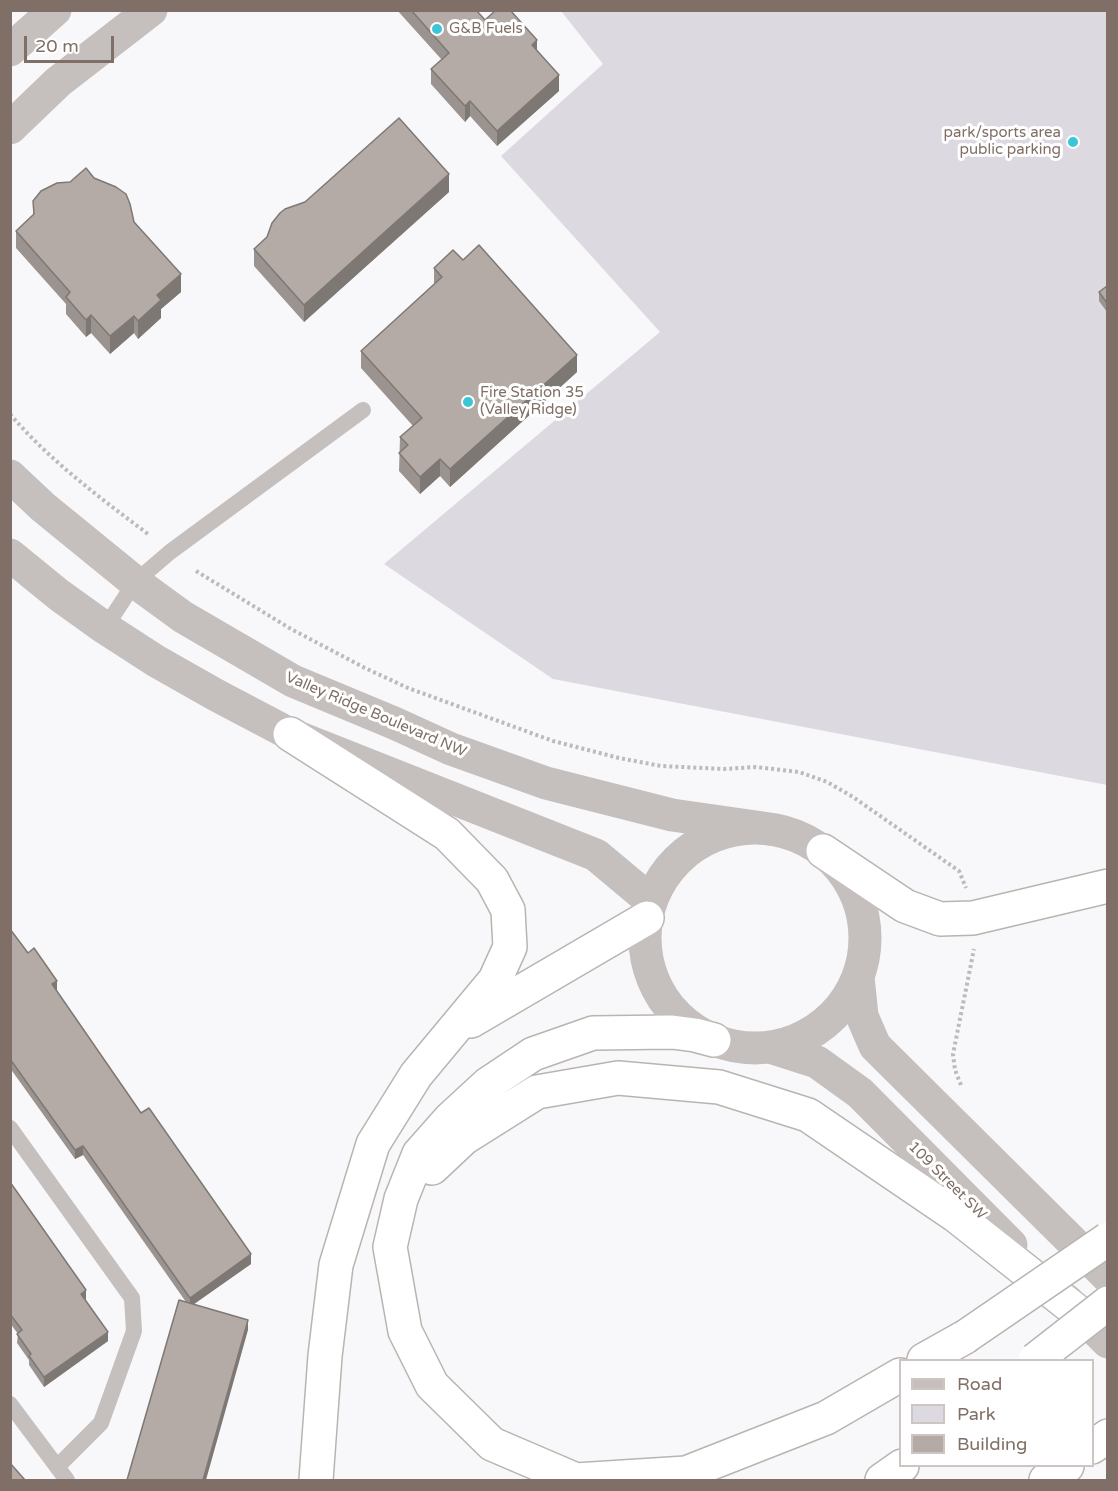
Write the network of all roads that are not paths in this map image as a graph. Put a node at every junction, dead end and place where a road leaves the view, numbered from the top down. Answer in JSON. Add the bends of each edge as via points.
{"nodes":[{"id":1,"x":56,"y":10,"type":"edge"},
{"id":2,"x":151,"y":10,"type":"edge"},
{"id":3,"x":10,"y":50,"type":"edge"},
{"id":4,"x":10,"y":128,"type":"edge"},
{"id":5,"x":363,"y":410,"type":"dead end"},
{"id":6,"x":10,"y":457,"type":"edge"},
{"id":7,"x":10,"y":476,"type":"edge"},
{"id":8,"x":43,"y":507,"type":"junction"},
{"id":9,"x":10,"y":555,"type":"edge"},
{"id":10,"x":135,"y":582,"type":"junction"},
{"id":11,"x":105,"y":628,"type":"junction"},
{"id":12,"x":290,"y":734,"type":"junction"},
{"id":13,"x":763,"y":828,"type":"junction"},
{"id":14,"x":823,"y":851,"type":"junction"},
{"id":15,"x":1107,"y":886,"type":"edge"},
{"id":16,"x":649,"y":909,"type":"junction"},
{"id":17,"x":858,"y":977,"type":"junction"},
{"id":18,"x":451,"y":1032,"type":"junction"},
{"id":19,"x":714,"y":1040,"type":"junction"},
{"id":20,"x":770,"y":1047,"type":"junction"},
{"id":21,"x":10,"y":1128,"type":"edge"},
{"id":22,"x":401,"y":1199,"type":"junction"},
{"id":23,"x":1107,"y":1239,"type":"edge"},
{"id":24,"x":1107,"y":1277,"type":"edge"},
{"id":25,"x":1107,"y":1303,"type":"edge"},
{"id":26,"x":1074,"y":1308,"type":"junction"},
{"id":27,"x":1107,"y":1342,"type":"edge"},
{"id":28,"x":926,"y":1359,"type":"edge"},
{"id":29,"x":1036,"y":1359,"type":"edge"},
{"id":30,"x":899,"y":1376,"type":"edge"},
{"id":31,"x":10,"y":1404,"type":"edge"},
{"id":32,"x":1107,"y":1436,"type":"edge"},
{"id":33,"x":1094,"y":1446,"type":"edge"},
{"id":34,"x":57,"y":1467,"type":"junction"},
{"id":35,"x":901,"y":1467,"type":"edge"},
{"id":36,"x":1066,"y":1467,"type":"edge"},
{"id":37,"x":67,"y":1480,"type":"edge"},
{"id":38,"x":316,"y":1480,"type":"edge"},
{"id":39,"x":882,"y":1480,"type":"edge"},
{"id":40,"x":1046,"y":1480,"type":"edge"}],
"edges":[{"from":1,"to":3,"type":"street"},
{"from":2,"to":4,"type":"street","via":[[58,82]]},
{"from":5,"to":10,"type":"lane"},
{"from":6,"to":8,"type":"street"},
{"from":7,"to":8,"type":"street","name":"Valley Ridge Boulevard NW"},
{"from":8,"to":10,"type":"street","name":"Valley Ridge Boulevard NW"},
{"from":9,"to":11,"type":"street"},
{"from":10,"to":11,"type":"lane"},
{"from":10,"to":13,"type":"street","name":"Valley Ridge Boulevard NW","via":[[183,616],[293,681],[451,749],[546,783],[660,812]]},
{"from":11,"to":12,"type":"street","via":[[156,661]]},
{"from":12,"to":16,"type":"street","via":[[596,855]]},
{"from":12,"to":18,"type":"highway","via":[[447,834],[492,880],[508,910],[510,947],[495,980]]},
{"from":13,"to":14,"type":"street","via":[[795,835]]},
{"from":13,"to":16,"type":"street","via":[[707,838],[684,854],[664,875]]},
{"from":14,"to":15,"type":"highway","via":[[905,906],[940,919],[973,918]]},
{"from":14,"to":17,"type":"street","via":[[843,871],[857,895],[864,922],[865,950]]},
{"from":16,"to":18,"type":"highway"},
{"from":16,"to":19,"type":"street","via":[[645,942],[658,991],[692,1028]]},
{"from":17,"to":20,"type":"street","via":[[844,1003],[824,1024],[798,1039]]},
{"from":17,"to":24,"type":"street","via":[[862,1017],[875,1046]]},
{"from":18,"to":38,"type":"highway","via":[[416,1076],[373,1144],[336,1265]]},
{"from":19,"to":20,"type":"street","via":[[741,1047]]},
{"from":19,"to":22,"type":"highway","via":[[672,1032],[593,1033],[533,1054],[488,1084],[450,1119],[419,1154]]},
{"from":20,"to":26,"type":"street","name":"109 Street SW","via":[[817,1062],[860,1093]]},
{"from":21,"to":34,"type":"lane","via":[[132,1298],[134,1331],[101,1423]]},
{"from":22,"to":26,"type":"highway","via":[[464,1138],[537,1092],[618,1078],[719,1087],[808,1115],[955,1215]]},
{"from":22,"to":30,"type":"highway","via":[[390,1247],[405,1331],[432,1385],[492,1444],[576,1479],[686,1473],[826,1418]]},
{"from":23,"to":28,"type":"highway","bridge":true,"via":[[965,1337]]},
{"from":25,"to":29,"type":"highway","bridge":true},
{"from":26,"to":27,"type":"street","name":"109 Street SW"},
{"from":31,"to":34,"type":"lane"},
{"from":32,"to":33,"type":"highway"},
{"from":34,"to":37,"type":"lane"},
{"from":35,"to":39,"type":"highway"},
{"from":36,"to":40,"type":"highway"}]}
